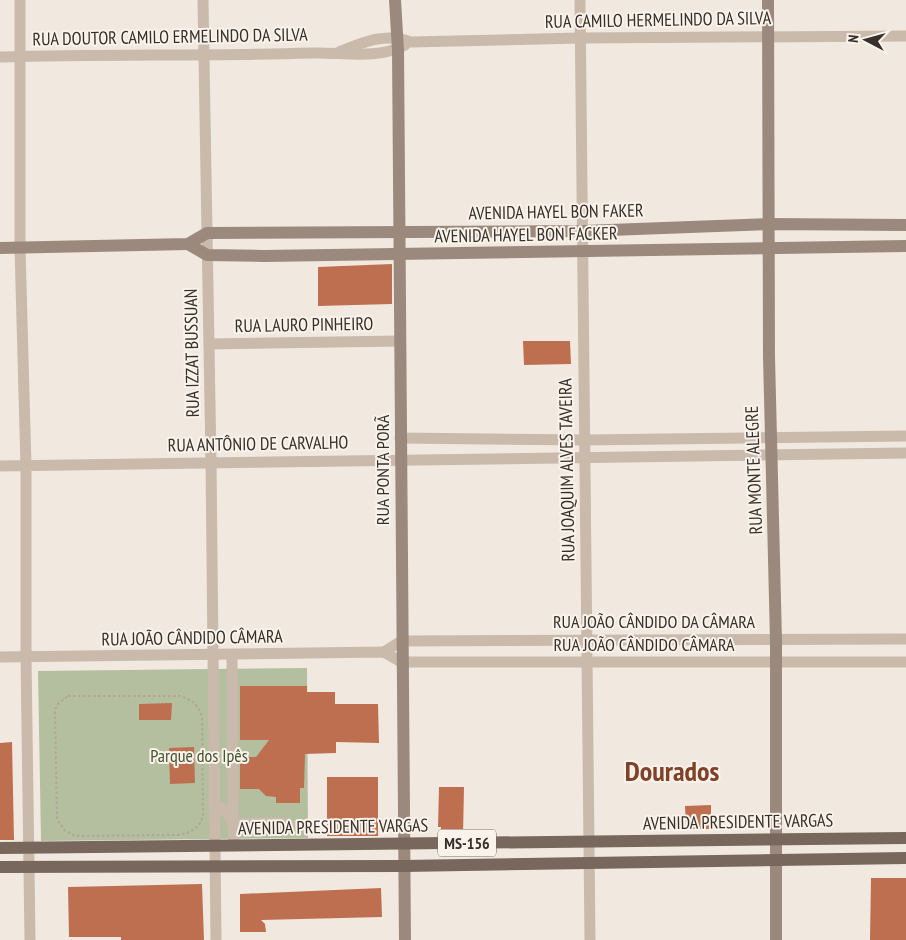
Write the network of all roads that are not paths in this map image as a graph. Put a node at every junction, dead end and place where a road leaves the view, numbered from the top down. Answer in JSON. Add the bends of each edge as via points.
{"nodes":[{"id":1,"x":20,"y":0,"type":"edge"},
{"id":2,"x":203,"y":0,"type":"edge"},
{"id":3,"x":396,"y":0,"type":"edge"},
{"id":4,"x":580,"y":0,"type":"edge"},
{"id":5,"x":768,"y":0,"type":"edge"},
{"id":6,"x":906,"y":36,"type":"edge"},
{"id":7,"x":768,"y":37,"type":"junction"},
{"id":8,"x":581,"y":38,"type":"junction"},
{"id":9,"x":398,"y":43,"type":"junction"},
{"id":10,"x":340,"y":52,"type":"joint"},
{"id":11,"x":204,"y":56,"type":"junction"},
{"id":12,"x":20,"y":57,"type":"junction"},
{"id":13,"x":0,"y":58,"type":"edge"},
{"id":14,"x":768,"y":224,"type":"junction"},
{"id":15,"x":906,"y":225,"type":"edge"},
{"id":16,"x":399,"y":231,"type":"junction"},
{"id":17,"x":583,"y":231,"type":"junction"},
{"id":18,"x":207,"y":234,"type":"junction"},
{"id":19,"x":188,"y":244,"type":"junction"},
{"id":20,"x":906,"y":246,"type":"edge"},
{"id":21,"x":0,"y":248,"type":"edge"},
{"id":22,"x":20,"y":248,"type":"junction"},
{"id":23,"x":769,"y":248,"type":"junction"},
{"id":24,"x":584,"y":252,"type":"junction"},
{"id":25,"x":399,"y":254,"type":"junction"},
{"id":26,"x":207,"y":255,"type":"junction"},
{"id":27,"x":400,"y":341,"type":"junction"},
{"id":28,"x":209,"y":344,"type":"junction"},
{"id":29,"x":906,"y":436,"type":"edge"},
{"id":30,"x":770,"y":437,"type":"junction"},
{"id":31,"x":400,"y":438,"type":"junction"},
{"id":32,"x":585,"y":440,"type":"junction"},
{"id":33,"x":906,"y":453,"type":"edge"},
{"id":34,"x":771,"y":455,"type":"junction"},
{"id":35,"x":585,"y":458,"type":"junction"},
{"id":36,"x":400,"y":459,"type":"junction"},
{"id":37,"x":211,"y":462,"type":"junction"},
{"id":38,"x":0,"y":466,"type":"edge"},
{"id":39,"x":26,"y":466,"type":"junction"},
{"id":40,"x":587,"y":639,"type":"junction"},
{"id":41,"x":906,"y":639,"type":"edge"},
{"id":42,"x":401,"y":640,"type":"junction"},
{"id":43,"x":776,"y":640,"type":"junction"},
{"id":44,"x":384,"y":652,"type":"junction"},
{"id":45,"x":214,"y":656,"type":"junction"},
{"id":46,"x":232,"y":656,"type":"junction"},
{"id":47,"x":0,"y":657,"type":"edge"},
{"id":48,"x":26,"y":657,"type":"junction"},
{"id":49,"x":401,"y":662,"type":"junction"},
{"id":50,"x":588,"y":662,"type":"junction"},
{"id":51,"x":906,"y":662,"type":"edge"},
{"id":52,"x":776,"y":663,"type":"junction"},
{"id":53,"x":232,"y":688,"type":"junction"},
{"id":54,"x":213,"y":706,"type":"junction"},
{"id":55,"x":214,"y":803,"type":"junction"},
{"id":56,"x":233,"y":821,"type":"junction"},
{"id":57,"x":295,"y":824,"type":"dead end"},
{"id":58,"x":775,"y":837,"type":"junction"},
{"id":59,"x":906,"y":838,"type":"edge"},
{"id":60,"x":588,"y":841,"type":"junction"},
{"id":61,"x":403,"y":844,"type":"junction"},
{"id":62,"x":234,"y":845,"type":"junction"},
{"id":63,"x":214,"y":846,"type":"junction"},
{"id":64,"x":29,"y":847,"type":"junction"},
{"id":65,"x":0,"y":848,"type":"edge"},
{"id":66,"x":906,"y":858,"type":"edge"},
{"id":67,"x":774,"y":859,"type":"junction"},
{"id":68,"x":589,"y":864,"type":"junction"},
{"id":69,"x":214,"y":865,"type":"junction"},
{"id":70,"x":404,"y":866,"type":"junction"},
{"id":71,"x":0,"y":867,"type":"edge"},
{"id":72,"x":29,"y":867,"type":"junction"},
{"id":73,"x":30,"y":940,"type":"edge"},
{"id":74,"x":216,"y":940,"type":"edge"},
{"id":75,"x":405,"y":940,"type":"edge"},
{"id":76,"x":590,"y":940,"type":"edge"},
{"id":77,"x":776,"y":940,"type":"edge"}],
"edges":[{"from":1,"to":12,"type":"street"},
{"from":2,"to":11,"type":"street","name":"RUA IZZAT BUSSUAN"},
{"from":3,"to":9,"type":"street","name":"RUA PONTA PORÃ"},
{"from":4,"to":8,"type":"street","name":"RUA JOAQUIM ALVES TAVEIRA"},
{"from":5,"to":7,"type":"street","name":"RUA MONTE ALEGRE"},
{"from":6,"to":7,"type":"street","name":"RUA CAMILO HERMELINDO DA SILVA"},
{"from":7,"to":8,"type":"street","name":"RUA CAMILO HERMELINDO DA SILVA"},
{"from":7,"to":14,"type":"street","name":"RUA MONTE ALEGRE"},
{"from":8,"to":9,"type":"street","name":"RUA CAMILO HERMELINDO DA SILVA"},
{"from":8,"to":17,"type":"street","name":"RUA JOAQUIM ALVES TAVEIRA"},
{"from":9,"to":10,"type":"street","name":"RUA CAMILO HERMELINDO DA SILVA","via":[[365,41]]},
{"from":9,"to":16,"type":"street","name":"RUA PONTA PORÃ"},
{"from":10,"to":11,"type":"street","name":"RUA DOUTOR CAMILO ERMELINDO DA SILVA"},
{"from":11,"to":12,"type":"street","name":"RUA DOUTOR CAMILO ERMELINDO DA SILVA"},
{"from":11,"to":18,"type":"street","name":"RUA IZZAT BUSSUAN"},
{"from":12,"to":13,"type":"street","name":"RUA DOUTOR CAMILO ERMELINDO DA SILVA"},
{"from":12,"to":22,"type":"street"},
{"from":14,"to":15,"type":"street","name":"AVENIDA HAYEL BON FAKER"},
{"from":14,"to":17,"type":"street","name":"AVENIDA HAYEL BON FAKER"},
{"from":14,"to":23,"type":"street","name":"RUA MONTE ALEGRE"},
{"from":16,"to":17,"type":"street","name":"AVENIDA HAYEL BON FAKER"},
{"from":16,"to":18,"type":"street","name":"AVENIDA HAYEL BON FAKER"},
{"from":16,"to":25,"type":"street","name":"RUA PONTA PORÃ"},
{"from":17,"to":24,"type":"street","name":"RUA JOAQUIM ALVES TAVEIRA"},
{"from":18,"to":19,"type":"street"},
{"from":18,"to":26,"type":"street","name":"RUA IZZAT BUSSUAN"},
{"from":19,"to":22,"type":"street"},
{"from":19,"to":26,"type":"street"},
{"from":20,"to":23,"type":"street","name":"AVENIDA HAYEL BON FACKER"},
{"from":21,"to":22,"type":"street"},
{"from":22,"to":39,"type":"street"},
{"from":23,"to":24,"type":"street","name":"AVENIDA HAYEL BON FACKER"},
{"from":23,"to":30,"type":"street","name":"RUA MONTE ALEGRE"},
{"from":24,"to":25,"type":"street","name":"AVENIDA HAYEL BON FACKER"},
{"from":24,"to":32,"type":"street","name":"RUA JOAQUIM ALVES TAVEIRA"},
{"from":25,"to":26,"type":"street","name":"AVENIDA HAYEL BON FACKER"},
{"from":25,"to":27,"type":"street","name":"RUA PONTA PORÃ"},
{"from":26,"to":28,"type":"street","name":"RUA IZZAT BUSSUAN"},
{"from":27,"to":28,"type":"street","name":"RUA LAURO PINHEIRO"},
{"from":27,"to":31,"type":"street","name":"RUA PONTA PORÃ"},
{"from":28,"to":37,"type":"street","name":"RUA IZZAT BUSSUAN"},
{"from":29,"to":30,"type":"street"},
{"from":30,"to":32,"type":"street"},
{"from":30,"to":34,"type":"street","name":"RUA MONTE ALEGRE"},
{"from":31,"to":32,"type":"street"},
{"from":31,"to":36,"type":"street","name":"RUA PONTA PORÃ"},
{"from":32,"to":35,"type":"street","name":"RUA JOAQUIM ALVES TAVEIRA"},
{"from":33,"to":34,"type":"street","name":"RUA ANTÔNIO DE CARVALHO"},
{"from":34,"to":35,"type":"street","name":"RUA ANTÔNIO DE CARVALHO"},
{"from":34,"to":43,"type":"street","name":"RUA MONTE ALEGRE"},
{"from":35,"to":36,"type":"street","name":"RUA ANTÔNIO DE CARVALHO"},
{"from":35,"to":40,"type":"street","name":"RUA JOAQUIM ALVES TAVEIRA"},
{"from":36,"to":37,"type":"street","name":"RUA ANTÔNIO DE CARVALHO"},
{"from":36,"to":42,"type":"street","name":"RUA PONTA PORÃ"},
{"from":37,"to":39,"type":"street","name":"RUA ANTÔNIO DE CARVALHO"},
{"from":37,"to":45,"type":"street","name":"RUA IZZAT BUSSUAN"},
{"from":38,"to":39,"type":"street","name":"RUA ANTÔNIO DE CARVALHO"},
{"from":39,"to":48,"type":"street"},
{"from":40,"to":42,"type":"street","name":"RUA JOÃO CÂNDIDO DA CÂMARA"},
{"from":40,"to":43,"type":"street","name":"RUA JOÃO CÂNDIDO DA CÂMARA"},
{"from":40,"to":50,"type":"street","name":"RUA JOAQUIM ALVES TAVEIRA"},
{"from":41,"to":43,"type":"street","name":"RUA JOÃO CÂNDIDO DA CÂMARA"},
{"from":42,"to":44,"type":"street"},
{"from":42,"to":49,"type":"street","name":"RUA PONTA PORÃ"},
{"from":43,"to":52,"type":"street","name":"RUA MONTE ALEGRE"},
{"from":44,"to":46,"type":"street","name":"RUA JOÃO CÂNDIDO CÂMARA"},
{"from":44,"to":49,"type":"street"},
{"from":45,"to":46,"type":"street","name":"RUA JOÃO CÂNDIDO CÂMARA"},
{"from":45,"to":48,"type":"street","name":"RUA JOÃO CÂNDIDO CÂMARA"},
{"from":45,"to":54,"type":"street","name":"RUA IZZAT BUSSUAN"},
{"from":46,"to":53,"type":"street"},
{"from":47,"to":48,"type":"street","name":"RUA JOÃO CÂNDIDO CÂMARA"},
{"from":48,"to":64,"type":"street"},
{"from":49,"to":50,"type":"street","name":"RUA JOÃO CÂNDIDO CÂMARA"},
{"from":49,"to":61,"type":"street","name":"RUA PONTA PORÃ"},
{"from":50,"to":52,"type":"street","name":"RUA JOÃO CÂNDIDO CÂMARA"},
{"from":50,"to":60,"type":"street","name":"RUA JOAQUIM ALVES TAVEIRA"},
{"from":51,"to":52,"type":"street","name":"RUA JOÃO CÂNDIDO CÂMARA"},
{"from":52,"to":58,"type":"street","name":"RUA MONTE ALEGRE"},
{"from":53,"to":54,"type":"street"},
{"from":53,"to":56,"type":"street"},
{"from":54,"to":55,"type":"street","name":"RUA IZZAT BUSSUAN"},
{"from":55,"to":56,"type":"street","via":[[227,811]]},
{"from":55,"to":63,"type":"street","name":"RUA IZZAT BUSSUAN"},
{"from":56,"to":57,"type":"lane","via":[[283,820]]},
{"from":56,"to":62,"type":"street"},
{"from":58,"to":59,"type":"main road","name":"AVENIDA PRESIDENTE VARGAS","number":"MS-156"},
{"from":58,"to":60,"type":"main road","name":"AVENIDA PRESIDENTE VARGAS","number":"MS-156","via":[[664,842]]},
{"from":58,"to":67,"type":"street","name":"RUA MONTE ALEGRE"},
{"from":60,"to":61,"type":"main road","name":"AVENIDA PRESIDENTE VARGAS","number":"MS-156"},
{"from":60,"to":68,"type":"street","name":"RUA JOAQUIM ALVES TAVEIRA"},
{"from":61,"to":62,"type":"main road","name":"AVENIDA PRESIDENTE VARGAS","number":"MS-156"},
{"from":61,"to":70,"type":"street","name":"RUA PONTA PORÃ"},
{"from":62,"to":63,"type":"main road","name":"AVENIDA PRESIDENTE VARGAS","number":"MS-156"},
{"from":63,"to":64,"type":"main road","name":"AVENIDA PRESIDENTE VARGAS","number":"MS-156"},
{"from":63,"to":69,"type":"street","name":"RUA IZZAT BUSSUAN"},
{"from":64,"to":65,"type":"main road","name":"AVENIDA PRESIDENTE VARGAS","number":"MS-156"},
{"from":64,"to":72,"type":"street"},
{"from":66,"to":67,"type":"main road","name":"AVENIDA PRESIDENTE VARGAS"},
{"from":67,"to":68,"type":"main road","name":"AVENIDA PRESIDENTE VARGAS"},
{"from":67,"to":77,"type":"street","name":"RUA MONTE ALEGRE"},
{"from":68,"to":70,"type":"main road","name":"AVENIDA PRESIDENTE VARGAS"},
{"from":68,"to":76,"type":"street","name":"RUA JOAQUIM ALVES TAVEIRA"},
{"from":69,"to":70,"type":"main road","name":"AVENIDA PRESIDENTE VARGAS"},
{"from":69,"to":72,"type":"main road","name":"AVENIDA PRESIDENTE VARGAS"},
{"from":69,"to":74,"type":"street","name":"RUA IZZAT BUSSUAN"},
{"from":70,"to":75,"type":"street","name":"RUA PONTA PORÃ"},
{"from":71,"to":72,"type":"main road","name":"AVENIDA PRESIDENTE VARGAS"},
{"from":72,"to":73,"type":"street"}]}
